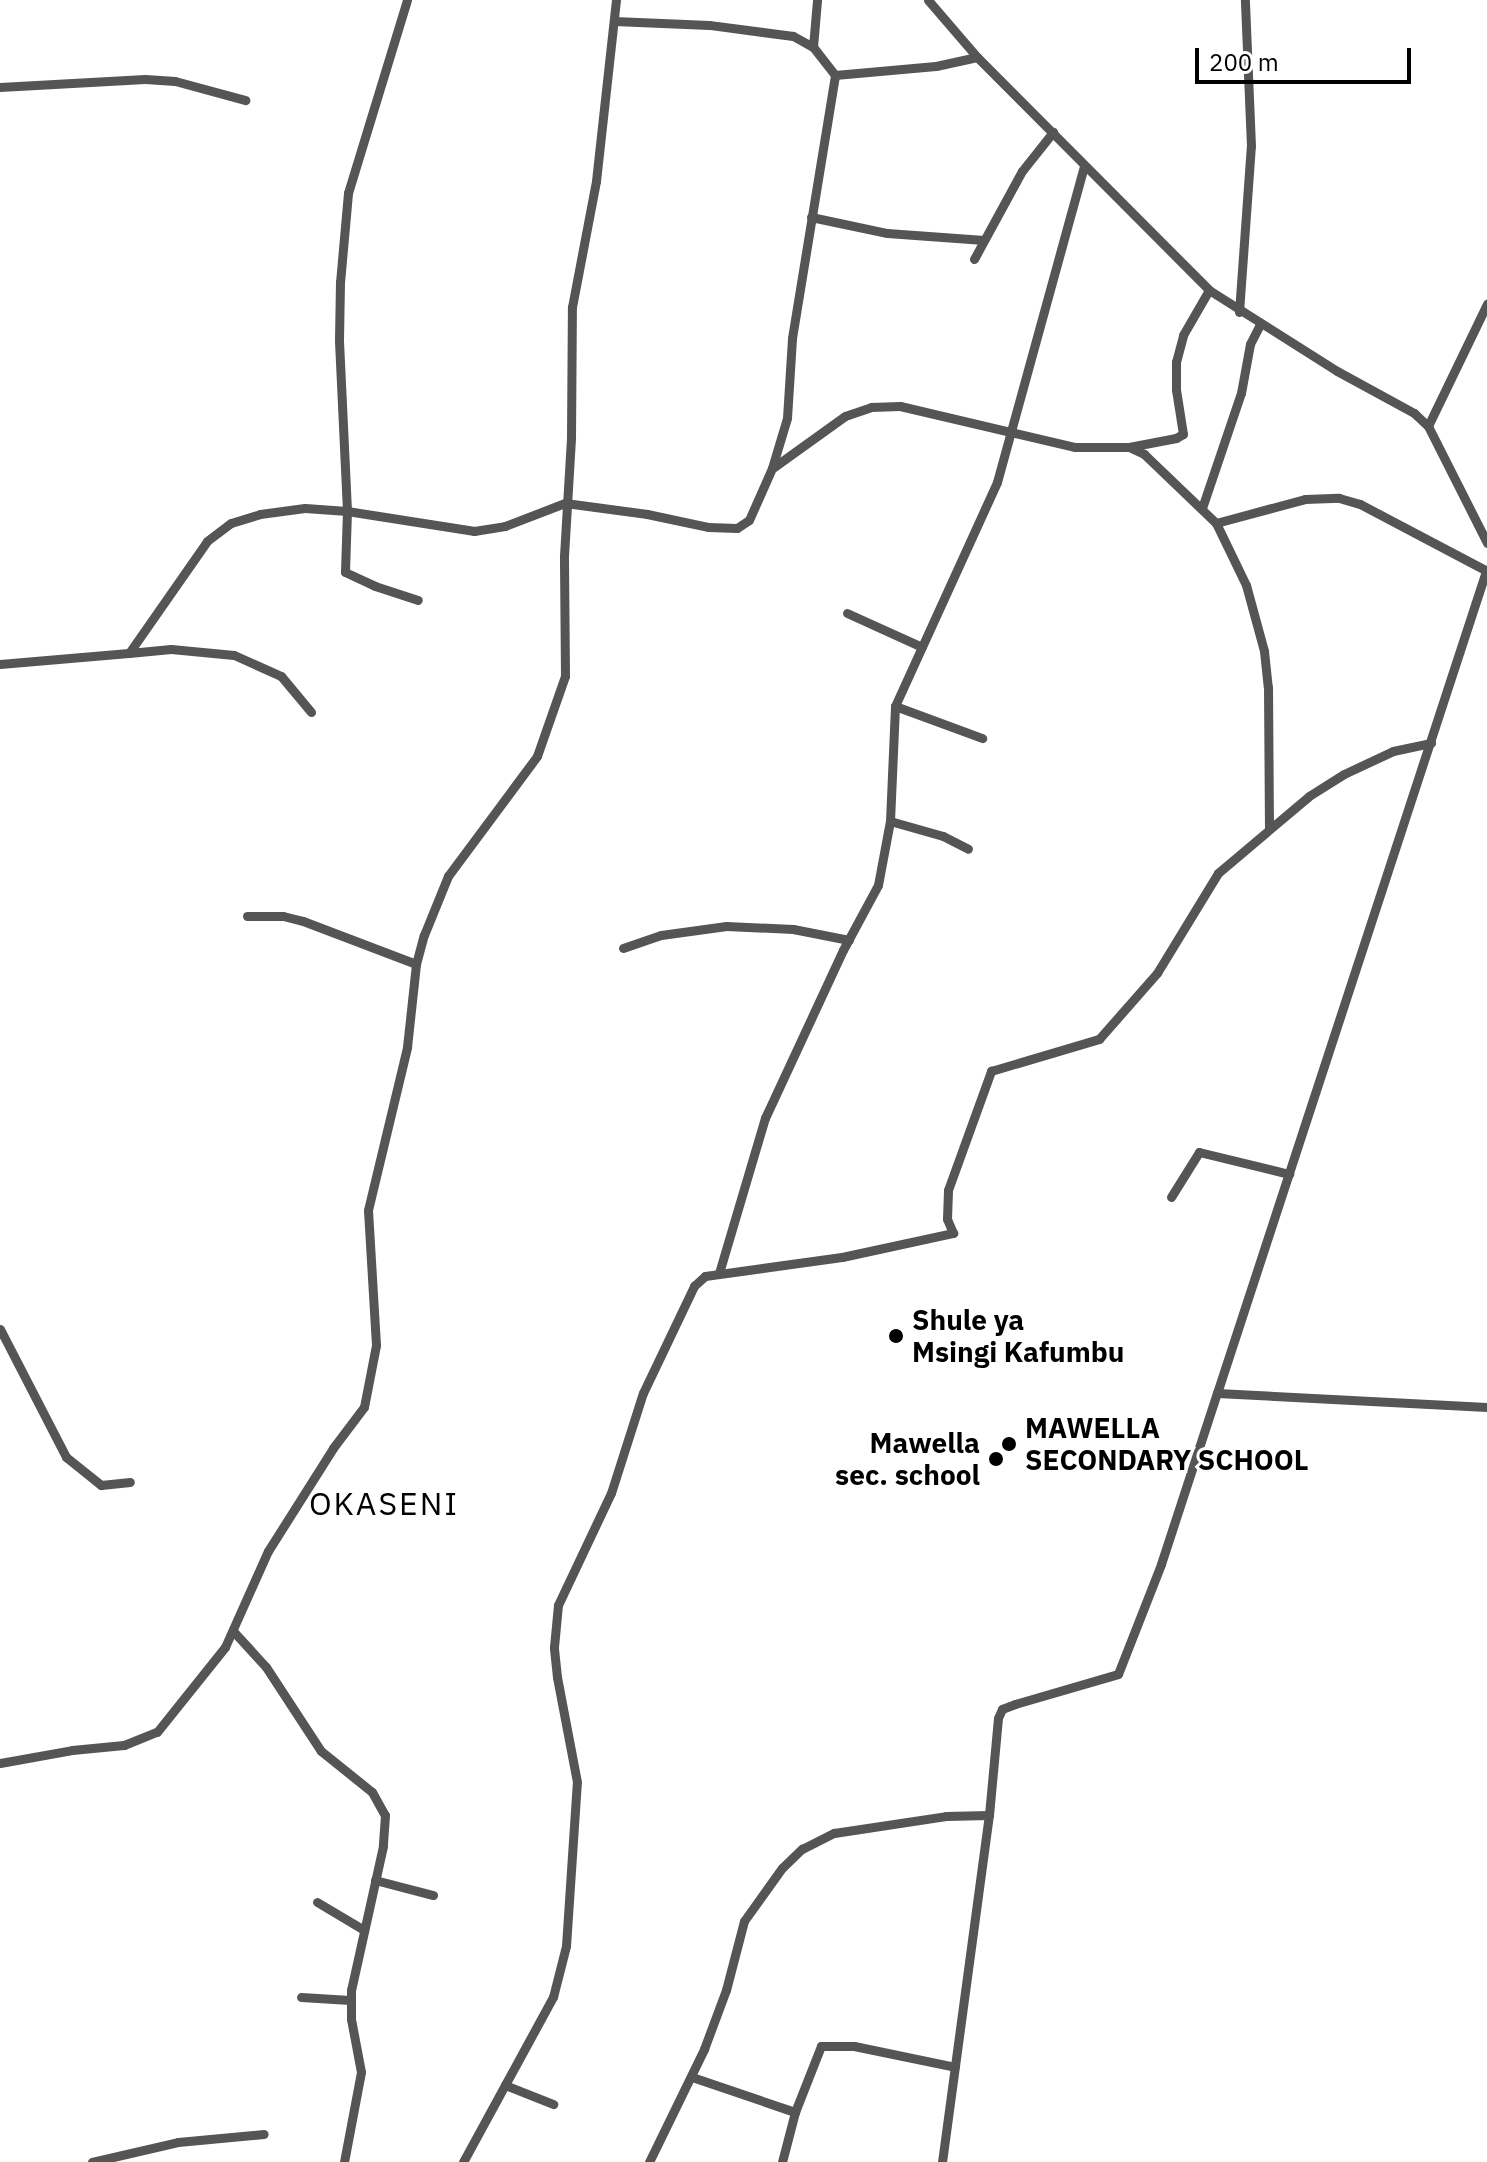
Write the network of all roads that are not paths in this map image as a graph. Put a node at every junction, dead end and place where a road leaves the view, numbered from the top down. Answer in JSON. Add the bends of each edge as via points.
{"nodes":[{"id":1,"x":407,"y":0,"type":"edge"},
{"id":2,"x":616,"y":0,"type":"edge"},
{"id":3,"x":817,"y":0,"type":"edge"},
{"id":4,"x":928,"y":0,"type":"edge"},
{"id":5,"x":1245,"y":0,"type":"edge"},
{"id":6,"x":614,"y":21,"type":"junction"},
{"id":7,"x":813,"y":47,"type":"junction"},
{"id":8,"x":977,"y":57,"type":"junction"},
{"id":9,"x":835,"y":75,"type":"junction"},
{"id":10,"x":0,"y":87,"type":"edge"},
{"id":11,"x":245,"y":100,"type":"dead end"},
{"id":12,"x":1053,"y":132,"type":"junction"},
{"id":13,"x":1084,"y":166,"type":"junction"},
{"id":14,"x":811,"y":217,"type":"junction"},
{"id":15,"x":984,"y":240,"type":"junction"},
{"id":16,"x":974,"y":259,"type":"dead end"},
{"id":17,"x":1209,"y":290,"type":"junction"},
{"id":18,"x":1487,"y":304,"type":"edge"},
{"id":19,"x":1239,"y":312,"type":"junction"},
{"id":20,"x":1483,"y":322,"type":"edge"},
{"id":21,"x":1260,"y":324,"type":"junction"},
{"id":22,"x":1428,"y":426,"type":"junction"},
{"id":23,"x":1011,"y":430,"type":"junction"},
{"id":24,"x":1129,"y":447,"type":"junction"},
{"id":25,"x":772,"y":468,"type":"junction"},
{"id":26,"x":565,"y":503,"type":"junction"},
{"id":27,"x":1202,"y":508,"type":"junction"},
{"id":28,"x":347,"y":511,"type":"junction"},
{"id":29,"x":1216,"y":523,"type":"junction"},
{"id":30,"x":1487,"y":543,"type":"edge"},
{"id":31,"x":1487,"y":571,"type":"edge"},
{"id":32,"x":418,"y":600,"type":"dead end"},
{"id":33,"x":847,"y":613,"type":"dead end"},
{"id":34,"x":922,"y":647,"type":"junction"},
{"id":35,"x":129,"y":653,"type":"junction"},
{"id":36,"x":0,"y":664,"type":"edge"},
{"id":37,"x":895,"y":706,"type":"junction"},
{"id":38,"x":311,"y":712,"type":"dead end"},
{"id":39,"x":982,"y":738,"type":"dead end"},
{"id":40,"x":1431,"y":743,"type":"junction"},
{"id":41,"x":890,"y":821,"type":"junction"},
{"id":42,"x":1269,"y":827,"type":"junction"},
{"id":43,"x":968,"y":849,"type":"dead end"},
{"id":44,"x":247,"y":916,"type":"dead end"},
{"id":45,"x":849,"y":940,"type":"junction"},
{"id":46,"x":623,"y":948,"type":"dead end"},
{"id":47,"x":416,"y":964,"type":"junction"},
{"id":48,"x":1289,"y":1174,"type":"junction"},
{"id":49,"x":1171,"y":1197,"type":"dead end"},
{"id":50,"x":719,"y":1273,"type":"junction"},
{"id":51,"x":0,"y":1329,"type":"edge"},
{"id":52,"x":1217,"y":1393,"type":"junction"},
{"id":53,"x":1487,"y":1407,"type":"edge"},
{"id":54,"x":130,"y":1482,"type":"dead end"},
{"id":55,"x":234,"y":1632,"type":"junction"},
{"id":56,"x":0,"y":1763,"type":"edge"},
{"id":57,"x":989,"y":1815,"type":"junction"},
{"id":58,"x":375,"y":1880,"type":"junction"},
{"id":59,"x":433,"y":1895,"type":"dead end"},
{"id":60,"x":317,"y":1902,"type":"dead end"},
{"id":61,"x":364,"y":1930,"type":"junction"},
{"id":62,"x":301,"y":1997,"type":"dead end"},
{"id":63,"x":350,"y":2000,"type":"junction"},
{"id":64,"x":955,"y":2067,"type":"junction"},
{"id":65,"x":692,"y":2077,"type":"junction"},
{"id":66,"x":505,"y":2085,"type":"junction"},
{"id":67,"x":553,"y":2104,"type":"dead end"},
{"id":68,"x":795,"y":2112,"type":"junction"},
{"id":69,"x":264,"y":2134,"type":"dead end"},
{"id":70,"x":92,"y":2162,"type":"edge"},
{"id":71,"x":344,"y":2162,"type":"edge"},
{"id":72,"x":463,"y":2162,"type":"edge"},
{"id":73,"x":649,"y":2162,"type":"edge"},
{"id":74,"x":782,"y":2162,"type":"edge"},
{"id":75,"x":942,"y":2162,"type":"edge"}],
"edges":[{"from":1,"to":28,"type":"street","via":[[357,158],[344,224],[339,341]]},
{"from":2,"to":6,"type":"street"},
{"from":3,"to":7,"type":"street"},
{"from":4,"to":8,"type":"street"},
{"from":5,"to":19,"type":"street","via":[[1251,146]]},
{"from":6,"to":7,"type":"street","via":[[765,30]]},
{"from":6,"to":26,"type":"street","via":[[596,181],[572,307]]},
{"from":7,"to":9,"type":"street"},
{"from":8,"to":9,"type":"street"},
{"from":8,"to":12,"type":"street"},
{"from":9,"to":14,"type":"street"},
{"from":10,"to":11,"type":"street","via":[[145,79],[175,81]]},
{"from":12,"to":13,"type":"street"},
{"from":12,"to":15,"type":"street","via":[[1022,171]]},
{"from":13,"to":17,"type":"street"},
{"from":13,"to":23,"type":"street"},
{"from":14,"to":15,"type":"street","via":[[887,233]]},
{"from":14,"to":25,"type":"street","via":[[792,338],[791,395]]},
{"from":15,"to":16,"type":"street"},
{"from":17,"to":19,"type":"street"},
{"from":17,"to":24,"type":"street","via":[[1183,335],[1176,362],[1183,434]]},
{"from":18,"to":20,"type":"street"},
{"from":19,"to":21,"type":"street"},
{"from":20,"to":22,"type":"street"},
{"from":21,"to":22,"type":"street"},
{"from":21,"to":27,"type":"street"},
{"from":22,"to":30,"type":"street"},
{"from":23,"to":24,"type":"street","via":[[1075,447]]},
{"from":23,"to":25,"type":"street","via":[[900,406],[871,407],[824,427]]},
{"from":23,"to":34,"type":"street","via":[[984,514]]},
{"from":24,"to":27,"type":"street","via":[[1159,465]]},
{"from":25,"to":26,"type":"street","via":[[749,520],[737,528]]},
{"from":26,"to":28,"type":"street","via":[[505,526],[474,531]]},
{"from":26,"to":47,"type":"street","via":[[562,690],[526,776],[448,876]]},
{"from":27,"to":29,"type":"street"},
{"from":28,"to":32,"type":"street","via":[[345,572]]},
{"from":28,"to":35,"type":"street","via":[[284,509],[231,523],[188,563]]},
{"from":29,"to":31,"type":"street","via":[[1305,499],[1339,498]]},
{"from":29,"to":42,"type":"street","via":[[1246,585],[1264,651],[1271,731]]},
{"from":31,"to":40,"type":"street"},
{"from":33,"to":34,"type":"street"},
{"from":34,"to":37,"type":"street"},
{"from":35,"to":36,"type":"street"},
{"from":35,"to":38,"type":"street","via":[[171,649],[234,655],[281,676]]},
{"from":37,"to":39,"type":"street"},
{"from":37,"to":41,"type":"street"},
{"from":40,"to":42,"type":"street","via":[[1393,751],[1344,774]]},
{"from":40,"to":48,"type":"street"},
{"from":41,"to":43,"type":"street"},
{"from":41,"to":45,"type":"street","via":[[874,900]]},
{"from":42,"to":50,"type":"street","via":[[1218,873],[1157,973],[1099,1039],[991,1071],[948,1190],[947,1219],[953,1233],[842,1257]]},
{"from":44,"to":47,"type":"street","via":[[303,921]]},
{"from":45,"to":46,"type":"street","via":[[793,929],[726,926],[661,935]]},
{"from":45,"to":50,"type":"street","via":[[765,1118]]},
{"from":47,"to":55,"type":"street","via":[[407,1047],[368,1210],[376,1327],[367,1397],[268,1551]]},
{"from":48,"to":49,"type":"street","via":[[1199,1152]]},
{"from":48,"to":52,"type":"street"},
{"from":50,"to":66,"type":"street","via":[[694,1286],[665,1343],[611,1493],[558,1605],[557,1677],[577,1782],[566,1946],[553,1997]]},
{"from":51,"to":54,"type":"street","via":[[66,1457],[101,1485]]},
{"from":52,"to":53,"type":"street"},
{"from":52,"to":57,"type":"street","via":[[1161,1564],[1118,1674],[1002,1709]]},
{"from":55,"to":56,"type":"street","via":[[157,1732],[141,1741]]},
{"from":55,"to":58,"type":"street","via":[[266,1667],[321,1751],[379,1799],[385,1823]]},
{"from":57,"to":64,"type":"street"},
{"from":57,"to":65,"type":"street","via":[[834,1833],[802,1849],[744,1921],[726,1990]]},
{"from":58,"to":59,"type":"street"},
{"from":58,"to":61,"type":"street"},
{"from":60,"to":61,"type":"street"},
{"from":61,"to":63,"type":"street"},
{"from":62,"to":63,"type":"street"},
{"from":63,"to":71,"type":"street","via":[[361,2072]]},
{"from":64,"to":68,"type":"street","via":[[854,2046],[821,2046]]},
{"from":64,"to":75,"type":"street"},
{"from":65,"to":68,"type":"street"},
{"from":65,"to":73,"type":"street"},
{"from":66,"to":67,"type":"street"},
{"from":66,"to":72,"type":"street"},
{"from":68,"to":74,"type":"street"},
{"from":69,"to":70,"type":"street","via":[[178,2142]]}]}
